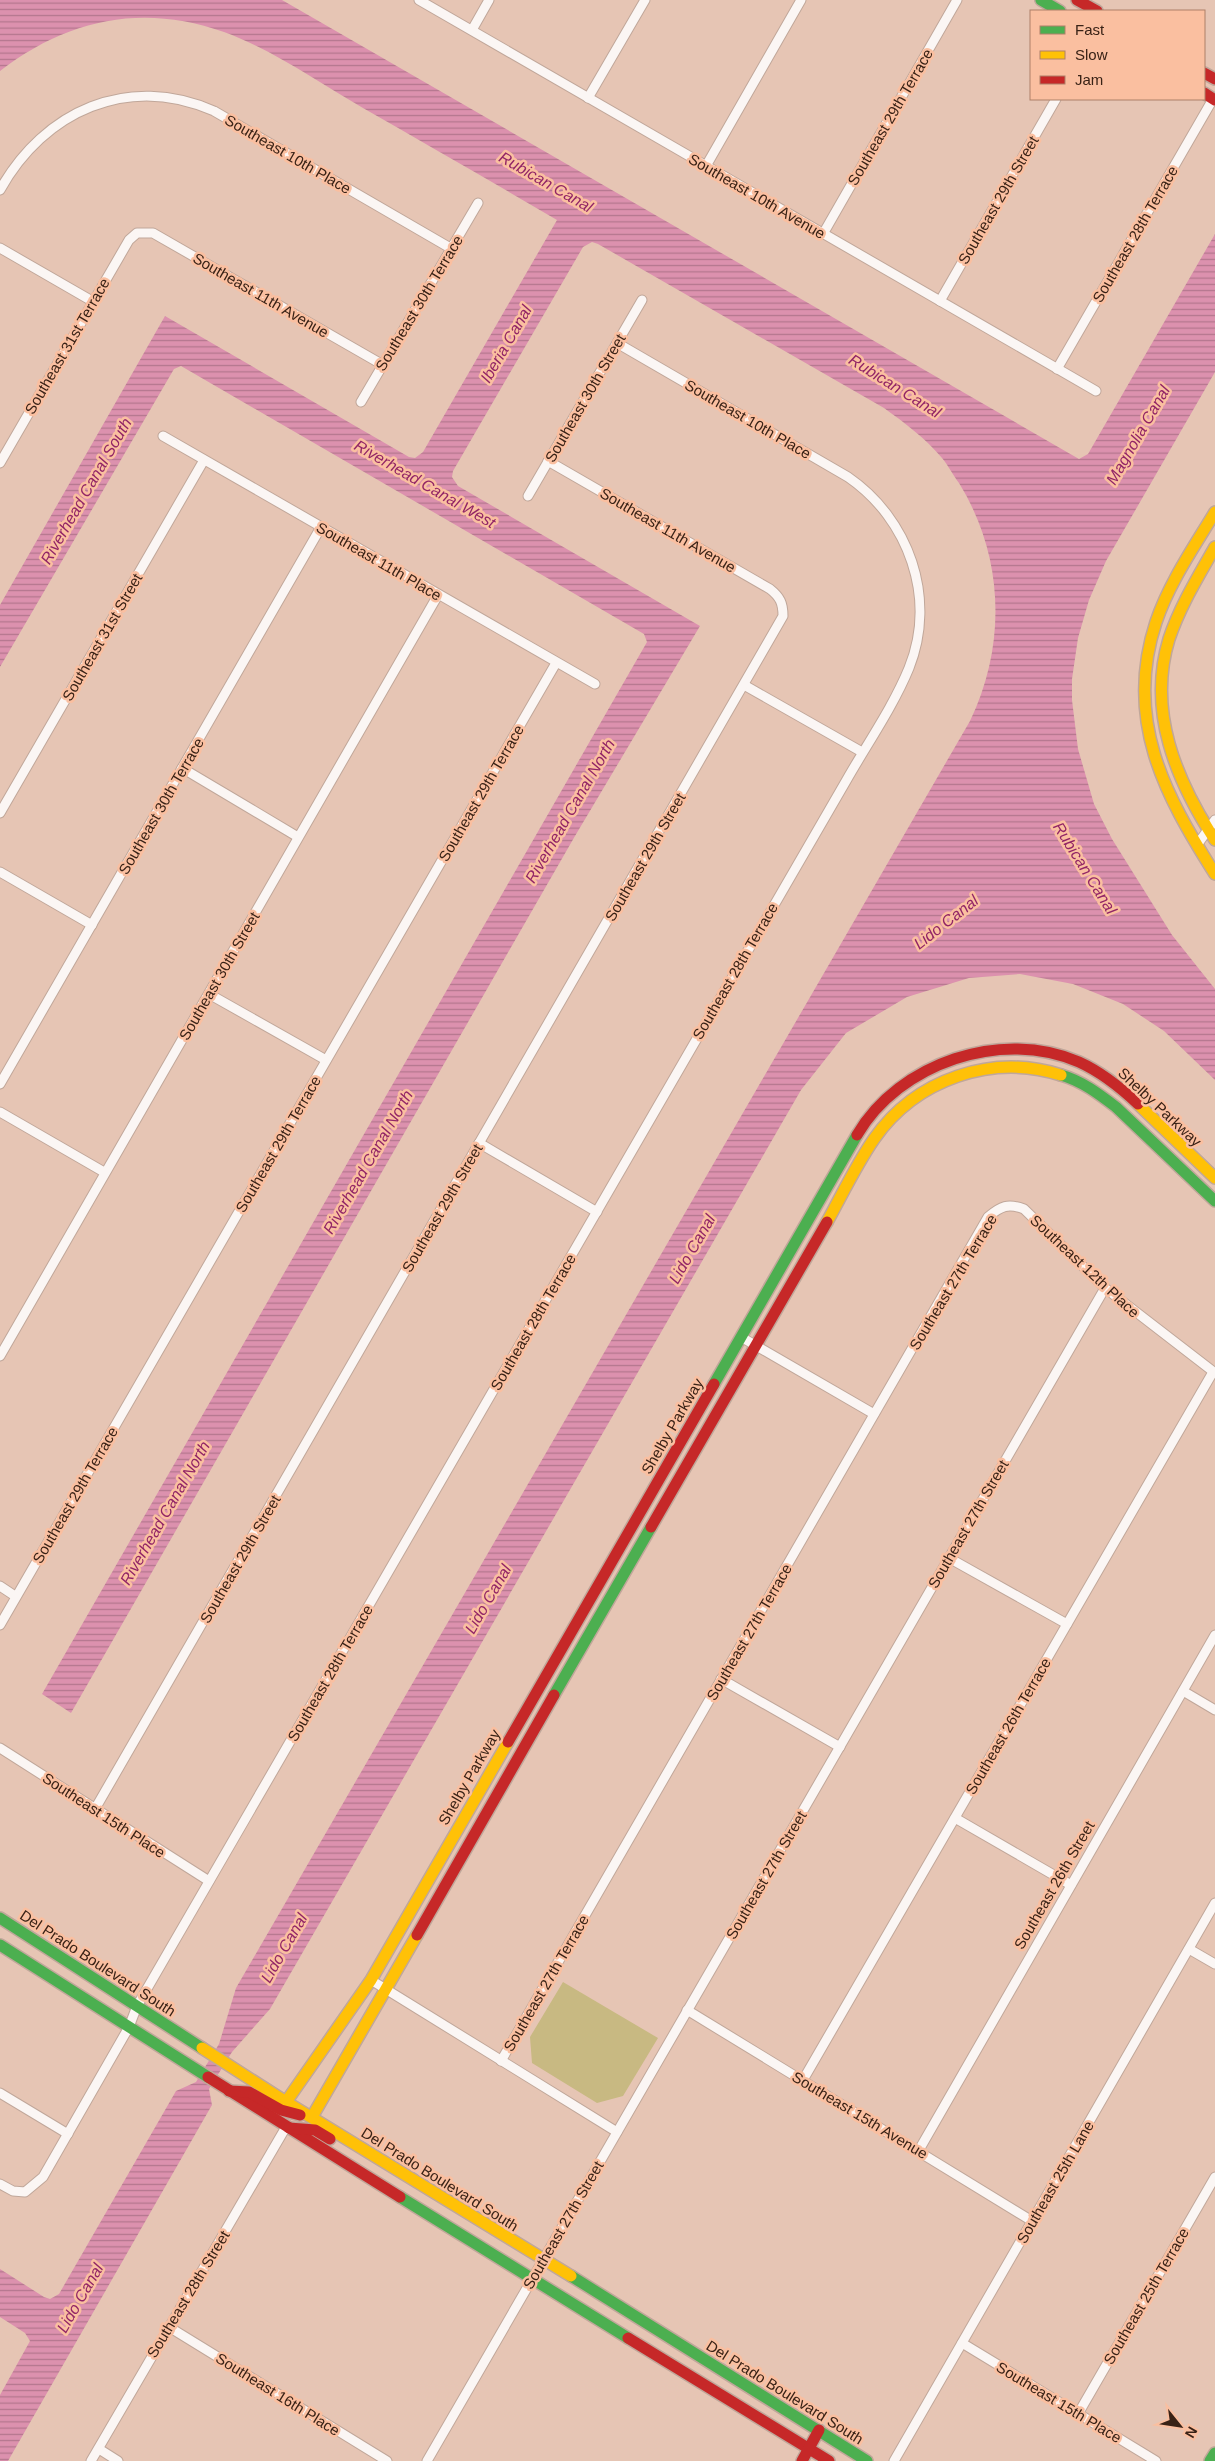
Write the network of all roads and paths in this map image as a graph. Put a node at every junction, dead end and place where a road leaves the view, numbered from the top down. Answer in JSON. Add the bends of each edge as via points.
{"nodes":[{"id":1,"x":419,"y":0,"type":"edge"},
{"id":2,"x":489,"y":0,"type":"edge"},
{"id":3,"x":645,"y":0,"type":"edge"},
{"id":4,"x":801,"y":0,"type":"edge"},
{"id":5,"x":957,"y":0,"type":"edge"},
{"id":6,"x":1041,"y":0,"type":"edge"},
{"id":7,"x":1077,"y":0,"type":"edge"},
{"id":8,"x":1058,"y":10,"type":"edge"},
{"id":9,"x":1095,"y":10,"type":"edge"},
{"id":10,"x":472,"y":30,"type":"junction"},
{"id":11,"x":1211,"y":97,"type":"edge"},
{"id":12,"x":588,"y":98,"type":"junction"},
{"id":13,"x":1055,"y":100,"type":"edge"},
{"id":14,"x":706,"y":166,"type":"junction"},
{"id":15,"x":0,"y":190,"type":"edge"},
{"id":16,"x":478,"y":203,"type":"dead end"},
{"id":17,"x":137,"y":233,"type":"joint"},
{"id":18,"x":823,"y":234,"type":"junction"},
{"id":19,"x":0,"y":248,"type":"edge"},
{"id":20,"x":452,"y":249,"type":"junction"},
{"id":21,"x":642,"y":300,"type":"dead end"},
{"id":22,"x":92,"y":301,"type":"junction"},
{"id":23,"x":940,"y":301,"type":"junction"},
{"id":24,"x":616,"y":343,"type":"junction"},
{"id":25,"x":383,"y":365,"type":"junction"},
{"id":26,"x":1057,"y":369,"type":"junction"},
{"id":27,"x":1096,"y":392,"type":"dead end"},
{"id":28,"x":361,"y":402,"type":"dead end"},
{"id":29,"x":164,"y":436,"type":"dead end"},
{"id":30,"x":204,"y":460,"type":"junction"},
{"id":31,"x":548,"y":461,"type":"junction"},
{"id":32,"x":0,"y":463,"type":"edge"},
{"id":33,"x":528,"y":496,"type":"dead end"},
{"id":34,"x":875,"y":500,"type":"joint"},
{"id":35,"x":1215,"y":512,"type":"edge"},
{"id":36,"x":321,"y":527,"type":"junction"},
{"id":37,"x":1215,"y":548,"type":"edge"},
{"id":38,"x":438,"y":595,"type":"junction"},
{"id":39,"x":783,"y":605,"type":"joint"},
{"id":40,"x":556,"y":663,"type":"junction"},
{"id":41,"x":595,"y":684,"type":"dead end"},
{"id":42,"x":744,"y":685,"type":"junction"},
{"id":43,"x":862,"y":752,"type":"junction"},
{"id":44,"x":182,"y":768,"type":"junction"},
{"id":45,"x":0,"y":813,"type":"edge"},
{"id":46,"x":1215,"y":820,"type":"edge"},
{"id":47,"x":1212,"y":836,"type":"edge"},
{"id":48,"x":298,"y":837,"type":"junction"},
{"id":49,"x":1197,"y":845,"type":"junction"},
{"id":50,"x":0,"y":872,"type":"edge"},
{"id":51,"x":1215,"y":874,"type":"edge"},
{"id":52,"x":92,"y":925,"type":"junction"},
{"id":53,"x":209,"y":994,"type":"junction"},
{"id":54,"x":326,"y":1060,"type":"junction"},
{"id":55,"x":0,"y":1084,"type":"edge"},
{"id":56,"x":0,"y":1112,"type":"edge"},
{"id":57,"x":860,"y":1130,"type":"junction"},
{"id":58,"x":874,"y":1139,"type":"junction"},
{"id":59,"x":480,"y":1143,"type":"junction"},
{"id":60,"x":104,"y":1172,"type":"junction"},
{"id":61,"x":1215,"y":1178,"type":"edge"},
{"id":62,"x":1215,"y":1201,"type":"edge"},
{"id":63,"x":1000,"y":1207,"type":"joint"},
{"id":64,"x":597,"y":1212,"type":"junction"},
{"id":65,"x":1105,"y":1288,"type":"junction"},
{"id":66,"x":741,"y":1337,"type":"junction"},
{"id":67,"x":756,"y":1346,"type":"junction"},
{"id":68,"x":0,"y":1356,"type":"edge"},
{"id":69,"x":1214,"y":1372,"type":"edge"},
{"id":70,"x":874,"y":1414,"type":"junction"},
{"id":71,"x":949,"y":1558,"type":"junction"},
{"id":72,"x":0,"y":1586,"type":"edge"},
{"id":73,"x":15,"y":1596,"type":"junction"},
{"id":74,"x":1067,"y":1624,"type":"junction"},
{"id":75,"x":0,"y":1625,"type":"edge"},
{"id":76,"x":1215,"y":1635,"type":"edge"},
{"id":77,"x":721,"y":1679,"type":"junction"},
{"id":78,"x":1183,"y":1691,"type":"junction"},
{"id":79,"x":1215,"y":1710,"type":"edge"},
{"id":80,"x":840,"y":1747,"type":"junction"},
{"id":81,"x":0,"y":1748,"type":"edge"},
{"id":82,"x":96,"y":1809,"type":"junction"},
{"id":83,"x":955,"y":1818,"type":"junction"},
{"id":84,"x":209,"y":1881,"type":"junction"},
{"id":85,"x":1071,"y":1885,"type":"junction"},
{"id":86,"x":1215,"y":1904,"type":"edge"},
{"id":87,"x":0,"y":1918,"type":"edge"},
{"id":88,"x":0,"y":1945,"type":"edge"},
{"id":89,"x":1189,"y":1948,"type":"junction"},
{"id":90,"x":1215,"y":1964,"type":"edge"},
{"id":91,"x":371,"y":1980,"type":"junction"},
{"id":92,"x":384,"y":1988,"type":"junction"},
{"id":93,"x":137,"y":2006,"type":"junction"},
{"id":94,"x":687,"y":2010,"type":"junction"},
{"id":95,"x":129,"y":2027,"type":"junction"},
{"id":96,"x":501,"y":2061,"type":"junction"},
{"id":97,"x":803,"y":2080,"type":"junction"},
{"id":98,"x":226,"y":2089,"type":"junction"},
{"id":99,"x":0,"y":2093,"type":"edge"},
{"id":100,"x":286,"y":2102,"type":"junction"},
{"id":101,"x":312,"y":2117,"type":"junction"},
{"id":102,"x":286,"y":2127,"type":"junction"},
{"id":103,"x":617,"y":2132,"type":"junction"},
{"id":104,"x":68,"y":2134,"type":"junction"},
{"id":105,"x":919,"y":2150,"type":"junction"},
{"id":106,"x":376,"y":2157,"type":"junction"},
{"id":107,"x":1215,"y":2177,"type":"edge"},
{"id":108,"x":0,"y":2184,"type":"edge"},
{"id":109,"x":1032,"y":2221,"type":"junction"},
{"id":110,"x":543,"y":2260,"type":"junction"},
{"id":111,"x":533,"y":2277,"type":"junction"},
{"id":112,"x":168,"y":2328,"type":"junction"},
{"id":113,"x":962,"y":2343,"type":"junction"},
{"id":114,"x":1078,"y":2414,"type":"junction"},
{"id":115,"x":819,"y":2430,"type":"junction"},
{"id":116,"x":98,"y":2449,"type":"junction"},
{"id":117,"x":809,"y":2449,"type":"junction"},
{"id":118,"x":1215,"y":2452,"type":"edge"},
{"id":119,"x":92,"y":2461,"type":"edge"},
{"id":120,"x":118,"y":2461,"type":"edge"},
{"id":121,"x":387,"y":2461,"type":"edge"},
{"id":122,"x":427,"y":2461,"type":"edge"},
{"id":123,"x":802,"y":2461,"type":"edge"},
{"id":124,"x":829,"y":2461,"type":"edge"},
{"id":125,"x":866,"y":2461,"type":"edge"},
{"id":126,"x":894,"y":2461,"type":"edge"},
{"id":127,"x":1156,"y":2461,"type":"edge"},
{"id":128,"x":1210,"y":2461,"type":"edge"}],
"edges":[{"from":1,"to":10,"type":"street","name":"Southeast 10th Avenue"},
{"from":2,"to":10,"type":"street"},
{"from":3,"to":12,"type":"street"},
{"from":4,"to":14,"type":"street"},
{"from":5,"to":18,"type":"street","name":"Southeast 29th Terrace"},
{"from":6,"to":8,"type":"street"},
{"from":7,"to":9,"type":"street"},
{"from":10,"to":12,"type":"street","name":"Southeast 10th Avenue"},
{"from":11,"to":26,"type":"street","name":"Southeast 28th Terrace"},
{"from":12,"to":14,"type":"street","name":"Southeast 10th Avenue"},
{"from":13,"to":23,"type":"street","name":"Southeast 29th Street"},
{"from":14,"to":18,"type":"street","name":"Southeast 10th Avenue"},
{"from":15,"to":20,"type":"street","name":"Southeast 10th Place","via":[[19,161],[49,130],[84,109],[113,100],[162,96],[208,108]]},
{"from":16,"to":20,"type":"street","name":"Southeast 30th Terrace"},
{"from":17,"to":22,"type":"street","name":"Southeast 31st Terrace","via":[[129,240]]},
{"from":17,"to":25,"type":"street","name":"Southeast 11th Avenue","via":[[153,233]]},
{"from":18,"to":23,"type":"street","name":"Southeast 10th Avenue"},
{"from":19,"to":22,"type":"street"},
{"from":20,"to":25,"type":"street","name":"Southeast 30th Terrace"},
{"from":21,"to":24,"type":"street","name":"Southeast 30th Street"},
{"from":22,"to":32,"type":"street","name":"Southeast 31st Terrace"},
{"from":23,"to":26,"type":"street","name":"Southeast 10th Avenue"},
{"from":24,"to":31,"type":"street","name":"Southeast 30th Street"},
{"from":24,"to":34,"type":"street","name":"Southeast 10th Place","via":[[848,477]]},
{"from":25,"to":28,"type":"street","name":"Southeast 30th Terrace"},
{"from":26,"to":27,"type":"street","name":"Southeast 10th Avenue"},
{"from":29,"to":30,"type":"street","name":"Southeast 11th Place"},
{"from":30,"to":36,"type":"street","name":"Southeast 11th Place"},
{"from":30,"to":45,"type":"street","name":"Southeast 31st Street"},
{"from":31,"to":33,"type":"street","name":"Southeast 30th Street"},
{"from":31,"to":39,"type":"street","name":"Southeast 11th Avenue","via":[[770,589]]},
{"from":34,"to":43,"type":"street","name":"Southeast 28th Terrace","via":[[892,520],[908,549],[918,586],[920,613],[909,667]]},
{"from":35,"to":49,"type":"street","via":[[1156,621],[1146,658],[1143,691],[1145,724],[1153,760]]},
{"from":36,"to":38,"type":"street","name":"Southeast 11th Place"},
{"from":36,"to":44,"type":"street","name":"Southeast 30th Terrace"},
{"from":37,"to":47,"type":"street","via":[[1184,602],[1169,640],[1161,700],[1164,729],[1175,770]]},
{"from":38,"to":40,"type":"street","name":"Southeast 11th Place"},
{"from":38,"to":48,"type":"street","name":"Southeast 30th Street"},
{"from":39,"to":42,"type":"street","name":"Southeast 29th Street","via":[[783,616]]},
{"from":40,"to":41,"type":"street","name":"Southeast 11th Place"},
{"from":40,"to":54,"type":"street","name":"Southeast 29th Terrace"},
{"from":42,"to":43,"type":"street"},
{"from":42,"to":59,"type":"street","name":"Southeast 29th Street"},
{"from":43,"to":64,"type":"street","name":"Southeast 28th Terrace"},
{"from":44,"to":48,"type":"street"},
{"from":44,"to":52,"type":"street","name":"Southeast 30th Terrace"},
{"from":46,"to":47,"type":"street"},
{"from":47,"to":49,"type":"street"},
{"from":48,"to":53,"type":"street","name":"Southeast 30th Street"},
{"from":49,"to":51,"type":"street"},
{"from":50,"to":52,"type":"street"},
{"from":52,"to":55,"type":"street","name":"Southeast 30th Terrace"},
{"from":53,"to":54,"type":"street"},
{"from":53,"to":60,"type":"street","name":"Southeast 30th Street"},
{"from":54,"to":73,"type":"street","name":"Southeast 29th Terrace"},
{"from":56,"to":60,"type":"street"},
{"from":57,"to":58,"type":"street"},
{"from":57,"to":61,"type":"street","name":"Shelby Parkway","via":[[895,1090],[937,1064],[992,1050],[1037,1050],[1087,1066],[1109,1080]]},
{"from":57,"to":66,"type":"street","name":"Shelby Parkway"},
{"from":58,"to":62,"type":"street","name":"Shelby Parkway","via":[[902,1107],[948,1078],[997,1066],[1034,1068],[1074,1080],[1099,1093]]},
{"from":58,"to":67,"type":"street","name":"Shelby Parkway"},
{"from":59,"to":64,"type":"street"},
{"from":59,"to":82,"type":"street","name":"Southeast 29th Street"},
{"from":60,"to":68,"type":"street","name":"Southeast 30th Street"},
{"from":63,"to":65,"type":"street","name":"Southeast 12th Place","via":[[1013,1205],[1024,1209]]},
{"from":63,"to":70,"type":"street","name":"Southeast 27th Terrace","via":[[988,1217]]},
{"from":64,"to":84,"type":"street","name":"Southeast 28th Terrace"},
{"from":65,"to":69,"type":"street","name":"Southeast 12th Place"},
{"from":65,"to":71,"type":"street","name":"Southeast 27th Street"},
{"from":66,"to":67,"type":"street"},
{"from":66,"to":91,"type":"street","name":"Shelby Parkway"},
{"from":67,"to":70,"type":"street"},
{"from":67,"to":92,"type":"street","name":"Shelby Parkway"},
{"from":69,"to":74,"type":"street","name":"Southeast 26th Terrace"},
{"from":70,"to":77,"type":"street","name":"Southeast 27th Terrace"},
{"from":71,"to":74,"type":"street"},
{"from":71,"to":80,"type":"street","name":"Southeast 27th Street"},
{"from":72,"to":73,"type":"street"},
{"from":73,"to":75,"type":"street","name":"Southeast 29th Terrace"},
{"from":74,"to":83,"type":"street","name":"Southeast 26th Terrace"},
{"from":76,"to":78,"type":"street","name":"Southeast 26th Street"},
{"from":77,"to":80,"type":"street"},
{"from":77,"to":96,"type":"street","name":"Southeast 27th Terrace"},
{"from":78,"to":79,"type":"street"},
{"from":78,"to":85,"type":"street","name":"Southeast 26th Street"},
{"from":80,"to":94,"type":"street","name":"Southeast 27th Street"},
{"from":81,"to":82,"type":"street","name":"Southeast 15th Place"},
{"from":82,"to":84,"type":"street","name":"Southeast 15th Place"},
{"from":83,"to":85,"type":"street"},
{"from":83,"to":97,"type":"street","name":"Southeast 26th Terrace"},
{"from":84,"to":93,"type":"street","name":"Southeast 28th Terrace"},
{"from":85,"to":105,"type":"street","name":"Southeast 26th Street"},
{"from":86,"to":89,"type":"street","name":"Southeast 25th Lane"},
{"from":87,"to":93,"type":"street","name":"Del Prado Boulevard South"},
{"from":88,"to":95,"type":"street"},
{"from":89,"to":90,"type":"street"},
{"from":89,"to":109,"type":"street","name":"Southeast 25th Lane"},
{"from":91,"to":92,"type":"street"},
{"from":91,"to":100,"type":"street","name":"Shelby Parkway"},
{"from":92,"to":96,"type":"street"},
{"from":92,"to":101,"type":"street","name":"Shelby Parkway"},
{"from":93,"to":95,"type":"street","name":"Southeast 28th Terrace"},
{"from":93,"to":100,"type":"street","name":"Del Prado Boulevard South"},
{"from":94,"to":97,"type":"street","name":"Southeast 15th Avenue"},
{"from":94,"to":103,"type":"street","name":"Southeast 27th Street"},
{"from":95,"to":98,"type":"street"},
{"from":95,"to":104,"type":"street","name":"Southeast 28th Terrace"},
{"from":96,"to":103,"type":"street"},
{"from":97,"to":105,"type":"street","name":"Southeast 15th Avenue"},
{"from":98,"to":101,"type":"street","via":[[249,2092],[281,2110]]},
{"from":98,"to":102,"type":"street"},
{"from":99,"to":104,"type":"street"},
{"from":100,"to":101,"type":"street","name":"Del Prado Boulevard South"},
{"from":101,"to":106,"type":"street","name":"Del Prado Boulevard South"},
{"from":102,"to":106,"type":"street","via":[[315,2130],[354,2153]]},
{"from":102,"to":111,"type":"street"},
{"from":102,"to":112,"type":"street","name":"Southeast 28th Street"},
{"from":103,"to":110,"type":"street","name":"Southeast 27th Street"},
{"from":104,"to":108,"type":"street","name":"Southeast 28th Terrace","via":[[43,2177],[25,2192],[13,2191]]},
{"from":105,"to":109,"type":"street","name":"Southeast 15th Avenue"},
{"from":106,"to":110,"type":"street","name":"Del Prado Boulevard South"},
{"from":107,"to":114,"type":"street","name":"Southeast 25th Terrace"},
{"from":109,"to":113,"type":"street","name":"Southeast 25th Lane"},
{"from":110,"to":111,"type":"street","name":"Southeast 27th Street"},
{"from":110,"to":115,"type":"street","name":"Del Prado Boulevard South"},
{"from":111,"to":117,"type":"street"},
{"from":111,"to":122,"type":"street","name":"Southeast 27th Street"},
{"from":112,"to":116,"type":"street","name":"Southeast 28th Street"},
{"from":112,"to":121,"type":"street","name":"Southeast 16th Place"},
{"from":113,"to":114,"type":"street","name":"Southeast 15th Place"},
{"from":113,"to":126,"type":"street","name":"Southeast 25th Lane"},
{"from":114,"to":127,"type":"street","name":"Southeast 15th Place"},
{"from":115,"to":117,"type":"street"},
{"from":115,"to":125,"type":"street","name":"Del Prado Boulevard South"},
{"from":116,"to":119,"type":"street","name":"Southeast 28th Street"},
{"from":116,"to":120,"type":"street"},
{"from":117,"to":123,"type":"street"},
{"from":117,"to":124,"type":"street"},
{"from":118,"to":128,"type":"street"}]}
